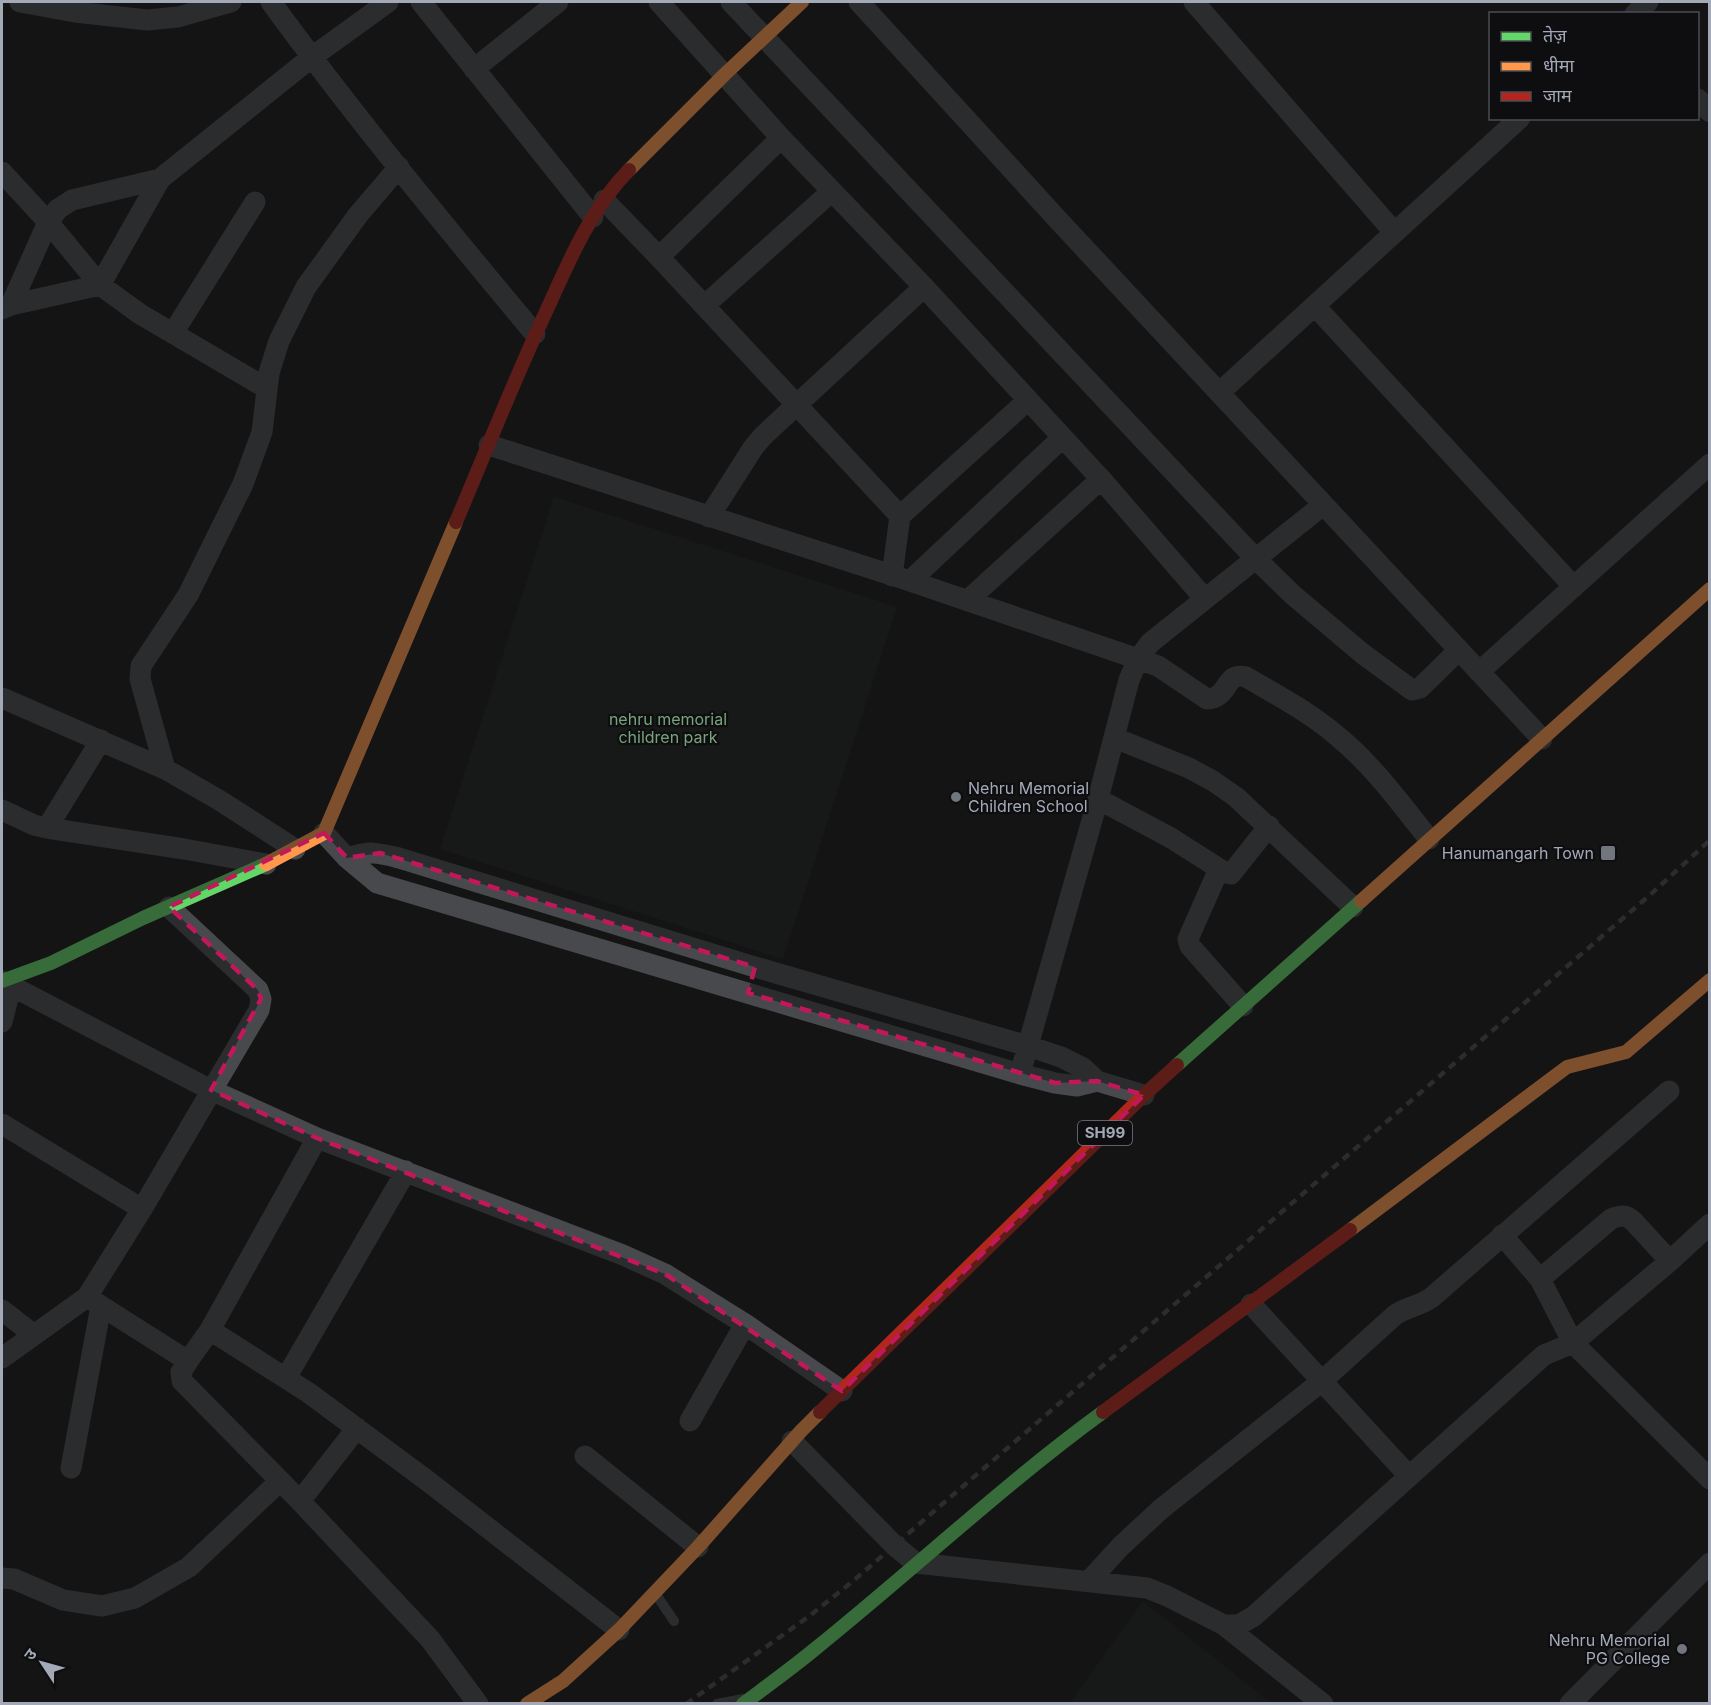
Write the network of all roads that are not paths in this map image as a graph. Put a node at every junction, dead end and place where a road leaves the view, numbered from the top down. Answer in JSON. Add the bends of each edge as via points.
{"nodes":[{"id":1,"x":20,"y":2,"type":"edge"},
{"id":2,"x":231,"y":2,"type":"edge"},
{"id":3,"x":271,"y":2,"type":"edge"},
{"id":4,"x":388,"y":2,"type":"edge"},
{"id":5,"x":421,"y":2,"type":"edge"},
{"id":6,"x":558,"y":2,"type":"edge"},
{"id":7,"x":659,"y":2,"type":"edge"},
{"id":8,"x":731,"y":2,"type":"edge"},
{"id":9,"x":802,"y":2,"type":"edge"},
{"id":10,"x":859,"y":2,"type":"edge"},
{"id":11,"x":1194,"y":2,"type":"edge"},
{"id":12,"x":765,"y":38,"type":"junction"},
{"id":13,"x":312,"y":57,"type":"junction"},
{"id":14,"x":474,"y":69,"type":"junction"},
{"id":15,"x":725,"y":74,"type":"junction"},
{"id":16,"x":1699,"y":100,"type":"edge"},
{"id":17,"x":1710,"y":112,"type":"edge"},
{"id":18,"x":1518,"y":120,"type":"edge"},
{"id":19,"x":781,"y":138,"type":"junction"},
{"id":20,"x":399,"y":167,"type":"junction"},
{"id":21,"x":2,"y":172,"type":"edge"},
{"id":22,"x":160,"y":179,"type":"junction"},
{"id":23,"x":831,"y":192,"type":"junction"},
{"id":24,"x":255,"y":202,"type":"dead end"},
{"id":25,"x":598,"y":208,"type":"junction"},
{"id":26,"x":48,"y":222,"type":"junction"},
{"id":27,"x":1394,"y":232,"type":"junction"},
{"id":28,"x":660,"y":256,"type":"junction"},
{"id":29,"x":100,"y":285,"type":"junction"},
{"id":30,"x":924,"y":287,"type":"junction"},
{"id":31,"x":705,"y":305,"type":"junction"},
{"id":32,"x":1315,"y":306,"type":"junction"},
{"id":33,"x":6,"y":307,"type":"edge"},
{"id":34,"x":173,"y":333,"type":"junction"},
{"id":35,"x":535,"y":334,"type":"junction"},
{"id":36,"x":266,"y":388,"type":"junction"},
{"id":37,"x":1220,"y":393,"type":"junction"},
{"id":38,"x":1028,"y":400,"type":"junction"},
{"id":39,"x":797,"y":405,"type":"junction"},
{"id":40,"x":1062,"y":438,"type":"junction"},
{"id":41,"x":489,"y":445,"type":"junction"},
{"id":42,"x":1707,"y":472,"type":"edge"},
{"id":43,"x":1101,"y":479,"type":"junction"},
{"id":44,"x":1323,"y":505,"type":"junction"},
{"id":45,"x":900,"y":516,"type":"junction"},
{"id":46,"x":709,"y":517,"type":"junction"},
{"id":47,"x":1254,"y":558,"type":"junction"},
{"id":48,"x":901,"y":579,"type":"junction"},
{"id":49,"x":1574,"y":586,"type":"junction"},
{"id":50,"x":1710,"y":589,"type":"edge"},
{"id":51,"x":1205,"y":599,"type":"junction"},
{"id":52,"x":967,"y":601,"type":"junction"},
{"id":53,"x":1459,"y":650,"type":"junction"},
{"id":54,"x":1138,"y":658,"type":"junction"},
{"id":55,"x":1479,"y":672,"type":"junction"},
{"id":56,"x":2,"y":698,"type":"edge"},
{"id":57,"x":1115,"y":738,"type":"junction"},
{"id":58,"x":1542,"y":739,"type":"junction"},
{"id":59,"x":101,"y":740,"type":"junction"},
{"id":60,"x":165,"y":769,"type":"junction"},
{"id":61,"x":1098,"y":799,"type":"junction"},
{"id":62,"x":2,"y":810,"type":"edge"},
{"id":63,"x":1269,"y":826,"type":"junction"},
{"id":64,"x":47,"y":828,"type":"junction"},
{"id":65,"x":324,"y":833,"type":"junction"},
{"id":66,"x":1429,"y":839,"type":"junction"},
{"id":67,"x":295,"y":849,"type":"junction"},
{"id":68,"x":347,"y":858,"type":"junction"},
{"id":69,"x":267,"y":864,"type":"junction"},
{"id":70,"x":1219,"y":869,"type":"junction"},
{"id":71,"x":169,"y":907,"type":"junction"},
{"id":72,"x":1353,"y":908,"type":"junction"},
{"id":73,"x":755,"y":967,"type":"junction"},
{"id":74,"x":1710,"y":980,"type":"edge"},
{"id":75,"x":5,"y":982,"type":"edge"},
{"id":76,"x":748,"y":993,"type":"junction"},
{"id":77,"x":1243,"y":1006,"type":"junction"},
{"id":78,"x":2,"y":1022,"type":"edge"},
{"id":79,"x":1028,"y":1047,"type":"junction"},
{"id":80,"x":1020,"y":1074,"type":"junction"},
{"id":81,"x":1097,"y":1082,"type":"junction"},
{"id":82,"x":211,"y":1090,"type":"junction"},
{"id":83,"x":1669,"y":1091,"type":"dead end"},
{"id":84,"x":1144,"y":1095,"type":"junction"},
{"id":85,"x":2,"y":1124,"type":"edge"},
{"id":86,"x":317,"y":1138,"type":"junction"},
{"id":87,"x":406,"y":1171,"type":"junction"},
{"id":88,"x":142,"y":1209,"type":"junction"},
{"id":89,"x":1710,"y":1224,"type":"edge"},
{"id":90,"x":1502,"y":1235,"type":"junction"},
{"id":91,"x":1670,"y":1261,"type":"junction"},
{"id":92,"x":1540,"y":1279,"type":"junction"},
{"id":93,"x":94,"y":1302,"type":"junction"},
{"id":94,"x":1251,"y":1304,"type":"junction"},
{"id":95,"x":2,"y":1310,"type":"edge"},
{"id":96,"x":745,"y":1324,"type":"junction"},
{"id":97,"x":210,"y":1330,"type":"junction"},
{"id":98,"x":34,"y":1335,"type":"junction"},
{"id":99,"x":1573,"y":1343,"type":"junction"},
{"id":100,"x":2,"y":1358,"type":"edge"},
{"id":101,"x":188,"y":1361,"type":"junction"},
{"id":102,"x":286,"y":1378,"type":"junction"},
{"id":103,"x":1322,"y":1381,"type":"junction"},
{"id":104,"x":842,"y":1390,"type":"junction"},
{"id":105,"x":690,"y":1421,"type":"dead end"},
{"id":106,"x":357,"y":1428,"type":"junction"},
{"id":107,"x":792,"y":1441,"type":"junction"},
{"id":108,"x":585,"y":1456,"type":"dead end"},
{"id":109,"x":71,"y":1468,"type":"dead end"},
{"id":110,"x":1409,"y":1476,"type":"junction"},
{"id":111,"x":1710,"y":1479,"type":"edge"},
{"id":112,"x":280,"y":1481,"type":"junction"},
{"id":113,"x":300,"y":1502,"type":"junction"},
{"id":114,"x":698,"y":1548,"type":"junction"},
{"id":115,"x":916,"y":1563,"type":"junction"},
{"id":116,"x":1710,"y":1563,"type":"edge"},
{"id":117,"x":2,"y":1578,"type":"edge"},
{"id":118,"x":1089,"y":1581,"type":"junction"},
{"id":119,"x":655,"y":1593,"type":"junction"},
{"id":120,"x":674,"y":1620,"type":"dead end"},
{"id":121,"x":1224,"y":1625,"type":"junction"},
{"id":122,"x":619,"y":1630,"type":"junction"},
{"id":123,"x":746,"y":1701,"type":"edge"},
{"id":124,"x":478,"y":1704,"type":"edge"},
{"id":125,"x":527,"y":1704,"type":"edge"},
{"id":126,"x":717,"y":1704,"type":"edge"},
{"id":127,"x":1323,"y":1704,"type":"edge"},
{"id":128,"x":1570,"y":1704,"type":"edge"}],
"edges":[{"from":1,"to":2,"type":"street","via":[[147,20],[178,17]]},
{"from":3,"to":13,"type":"street"},
{"from":4,"to":13,"type":"street"},
{"from":5,"to":14,"type":"street"},
{"from":6,"to":14,"type":"street"},
{"from":7,"to":15,"type":"street"},
{"from":8,"to":12,"type":"street"},
{"from":9,"to":12,"type":"street"},
{"from":10,"to":37,"type":"street"},
{"from":11,"to":27,"type":"street"},
{"from":12,"to":15,"type":"street"},
{"from":12,"to":47,"type":"street"},
{"from":13,"to":20,"type":"street"},
{"from":13,"to":22,"type":"street"},
{"from":14,"to":25,"type":"street"},
{"from":15,"to":19,"type":"street"},
{"from":15,"to":25,"type":"street","via":[[622,177]]},
{"from":16,"to":17,"type":"street"},
{"from":18,"to":27,"type":"street"},
{"from":19,"to":23,"type":"street"},
{"from":19,"to":28,"type":"street"},
{"from":20,"to":35,"type":"street"},
{"from":20,"to":36,"type":"street","via":[[358,215],[306,287],[279,341]]},
{"from":21,"to":26,"type":"street"},
{"from":22,"to":26,"type":"street","via":[[72,200]]},
{"from":22,"to":29,"type":"street"},
{"from":23,"to":30,"type":"street"},
{"from":23,"to":31,"type":"street"},
{"from":24,"to":34,"type":"street"},
{"from":25,"to":28,"type":"street"},
{"from":25,"to":35,"type":"street"},
{"from":26,"to":29,"type":"street"},
{"from":26,"to":33,"type":"street"},
{"from":27,"to":32,"type":"street"},
{"from":28,"to":31,"type":"street"},
{"from":29,"to":33,"type":"street"},
{"from":29,"to":34,"type":"street"},
{"from":30,"to":38,"type":"street"},
{"from":30,"to":39,"type":"street"},
{"from":31,"to":39,"type":"street"},
{"from":32,"to":37,"type":"street"},
{"from":32,"to":49,"type":"street"},
{"from":34,"to":36,"type":"street"},
{"from":35,"to":41,"type":"street"},
{"from":36,"to":60,"type":"street","via":[[262,432],[243,484],[188,595],[141,666],[140,679]]},
{"from":37,"to":44,"type":"street"},
{"from":38,"to":40,"type":"street"},
{"from":38,"to":45,"type":"street"},
{"from":39,"to":45,"type":"street"},
{"from":39,"to":46,"type":"street","via":[[753,448]]},
{"from":40,"to":43,"type":"street"},
{"from":40,"to":48,"type":"street"},
{"from":41,"to":46,"type":"street"},
{"from":41,"to":65,"type":"street"},
{"from":42,"to":49,"type":"street"},
{"from":43,"to":51,"type":"street"},
{"from":43,"to":52,"type":"street"},
{"from":44,"to":47,"type":"street"},
{"from":44,"to":53,"type":"street"},
{"from":45,"to":48,"type":"street"},
{"from":46,"to":48,"type":"street"},
{"from":47,"to":51,"type":"street"},
{"from":47,"to":53,"type":"street","via":[[1363,654],[1412,690],[1420,688]]},
{"from":48,"to":52,"type":"street"},
{"from":49,"to":55,"type":"street"},
{"from":50,"to":58,"type":"street","number":"SH99"},
{"from":51,"to":54,"type":"street","via":[[1150,643]]},
{"from":52,"to":54,"type":"street"},
{"from":53,"to":55,"type":"street"},
{"from":54,"to":57,"type":"street"},
{"from":54,"to":66,"type":"street","via":[[1158,666],[1207,699],[1224,693],[1238,675],[1304,711],[1375,771]]},
{"from":55,"to":58,"type":"street"},
{"from":56,"to":59,"type":"street"},
{"from":57,"to":61,"type":"street"},
{"from":57,"to":63,"type":"street","via":[[1214,781]]},
{"from":58,"to":66,"type":"street","number":"SH99"},
{"from":59,"to":60,"type":"street"},
{"from":59,"to":64,"type":"street"},
{"from":60,"to":67,"type":"street"},
{"from":61,"to":70,"type":"street"},
{"from":61,"to":79,"type":"street"},
{"from":62,"to":64,"type":"street"},
{"from":63,"to":70,"type":"street","via":[[1231,874]]},
{"from":63,"to":72,"type":"street"},
{"from":64,"to":69,"type":"street"},
{"from":65,"to":67,"type":"street"},
{"from":65,"to":68,"type":"street"},
{"from":66,"to":72,"type":"street","number":"SH99"},
{"from":67,"to":69,"type":"street"},
{"from":68,"to":73,"type":"street","via":[[380,853]]},
{"from":68,"to":76,"type":"street","via":[[377,883]]},
{"from":69,"to":71,"type":"street"},
{"from":70,"to":77,"type":"street","via":[[1188,939]]},
{"from":71,"to":75,"type":"street"},
{"from":71,"to":82,"type":"street","via":[[258,990],[261,999],[259,1010]]},
{"from":72,"to":77,"type":"street","number":"SH99"},
{"from":73,"to":76,"type":"street"},
{"from":73,"to":79,"type":"street"},
{"from":74,"to":94,"type":"street","via":[[1626,1052],[1567,1067]]},
{"from":75,"to":78,"type":"street"},
{"from":75,"to":82,"type":"street"},
{"from":76,"to":80,"type":"street"},
{"from":77,"to":84,"type":"street","number":"SH99"},
{"from":79,"to":80,"type":"street"},
{"from":79,"to":81,"type":"street","via":[[1083,1068]]},
{"from":80,"to":81,"type":"street","via":[[1077,1086]]},
{"from":81,"to":84,"type":"street"},
{"from":82,"to":86,"type":"street"},
{"from":82,"to":88,"type":"street"},
{"from":83,"to":90,"type":"street"},
{"from":84,"to":104,"type":"street","number":"SH99"},
{"from":85,"to":88,"type":"street"},
{"from":86,"to":87,"type":"street"},
{"from":86,"to":97,"type":"street"},
{"from":87,"to":96,"type":"street","via":[[644,1264]]},
{"from":87,"to":102,"type":"street"},
{"from":88,"to":93,"type":"street"},
{"from":89,"to":91,"type":"street"},
{"from":90,"to":92,"type":"street"},
{"from":90,"to":103,"type":"street","via":[[1425,1302],[1395,1315]]},
{"from":91,"to":92,"type":"street","via":[[1628,1216],[1620,1215]]},
{"from":91,"to":99,"type":"street"},
{"from":92,"to":99,"type":"street"},
{"from":93,"to":98,"type":"street"},
{"from":93,"to":101,"type":"street"},
{"from":93,"to":109,"type":"street"},
{"from":94,"to":103,"type":"street"},
{"from":94,"to":115,"type":"street","via":[[1072,1434]]},
{"from":95,"to":98,"type":"street"},
{"from":96,"to":104,"type":"street"},
{"from":96,"to":105,"type":"street"},
{"from":97,"to":101,"type":"street"},
{"from":97,"to":102,"type":"street"},
{"from":98,"to":100,"type":"street"},
{"from":99,"to":110,"type":"street","via":[[1545,1355]]},
{"from":99,"to":111,"type":"street"},
{"from":101,"to":112,"type":"street","via":[[181,1372],[182,1381]]},
{"from":102,"to":106,"type":"street"},
{"from":103,"to":110,"type":"street"},
{"from":103,"to":118,"type":"street","via":[[1161,1509]]},
{"from":104,"to":107,"type":"street","number":"SH99"},
{"from":106,"to":113,"type":"street"},
{"from":106,"to":122,"type":"street"},
{"from":107,"to":114,"type":"street","number":"SH99"},
{"from":107,"to":115,"type":"street"},
{"from":108,"to":114,"type":"street"},
{"from":110,"to":121,"type":"street","via":[[1254,1616],[1239,1625]]},
{"from":112,"to":113,"type":"street"},
{"from":112,"to":117,"type":"street","via":[[189,1567],[135,1598],[102,1606],[63,1600],[14,1579]]},
{"from":113,"to":124,"type":"street","via":[[430,1639]]},
{"from":114,"to":119,"type":"street","number":"SH99"},
{"from":115,"to":118,"type":"street"},
{"from":115,"to":123,"type":"street"},
{"from":116,"to":128,"type":"street"},
{"from":118,"to":121,"type":"street","via":[[1147,1588]]},
{"from":119,"to":120,"type":"lane"},
{"from":119,"to":122,"type":"street","number":"SH99"},
{"from":121,"to":127,"type":"street"},
{"from":122,"to":125,"type":"street","number":"SH99","via":[[563,1681]]},
{"from":123,"to":126,"type":"lane"}]}
